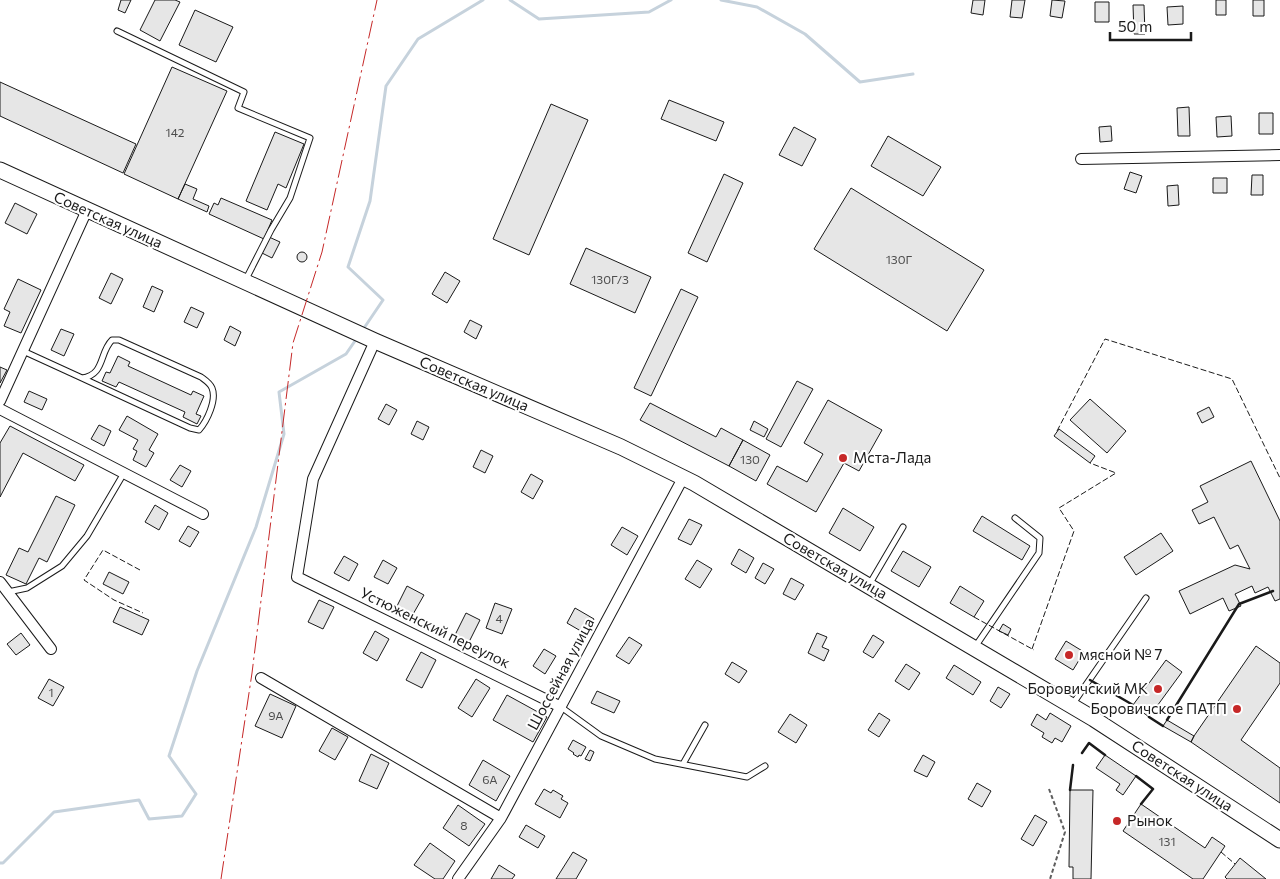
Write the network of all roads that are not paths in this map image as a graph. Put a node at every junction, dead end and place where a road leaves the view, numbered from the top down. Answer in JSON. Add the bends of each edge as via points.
{"nodes":[{"id":1,"x":117,"y":31,"type":"dead end"},
{"id":2,"x":1280,"y":155,"type":"edge"},
{"id":3,"x":1081,"y":159,"type":"dead end"},
{"id":4,"x":0,"y":170,"type":"edge"},
{"id":5,"x":87,"y":210,"type":"junction"},
{"id":6,"x":245,"y":282,"type":"junction"},
{"id":7,"x":365,"y":336,"type":"junction"},
{"id":8,"x":23,"y":351,"type":"junction"},
{"id":9,"x":82,"y":378,"type":"junction"},
{"id":10,"x":0,"y":401,"type":"edge"},
{"id":11,"x":0,"y":409,"type":"edge"},
{"id":12,"x":124,"y":473,"type":"junction"},
{"id":13,"x":683,"y":478,"type":"junction"},
{"id":14,"x":203,"y":514,"type":"dead end"},
{"id":15,"x":1015,"y":518,"type":"dead end"},
{"id":16,"x":903,"y":527,"type":"dead end"},
{"id":17,"x":0,"y":582,"type":"edge"},
{"id":18,"x":869,"y":585,"type":"junction"},
{"id":19,"x":8,"y":593,"type":"junction"},
{"id":20,"x":1146,"y":598,"type":"dead end"},
{"id":21,"x":974,"y":648,"type":"junction"},
{"id":22,"x":51,"y":649,"type":"dead end"},
{"id":23,"x":261,"y":678,"type":"dead end"},
{"id":24,"x":1071,"y":705,"type":"junction"},
{"id":25,"x":561,"y":707,"type":"junction"},
{"id":26,"x":705,"y":725,"type":"dead end"},
{"id":27,"x":684,"y":764,"type":"junction"},
{"id":28,"x":765,"y":766,"type":"dead end"},
{"id":29,"x":501,"y":818,"type":"junction"},
{"id":30,"x":1280,"y":840,"type":"edge"},
{"id":31,"x":458,"y":879,"type":"edge"}],
"edges":[{"from":1,"to":6,"type":"lane","via":[[244,92],[238,108],[310,138],[290,198]]},
{"from":2,"to":3,"type":"street"},
{"from":4,"to":5,"type":"main road","name":"Советская улица"},
{"from":5,"to":6,"type":"main road","name":"Советская улица"},
{"from":5,"to":8,"type":"street"},
{"from":6,"to":7,"type":"main road","name":"Советская улица"},
{"from":7,"to":13,"type":"main road","name":"Советская улица","via":[[621,447]]},
{"from":7,"to":25,"type":"street","name":"Устюженский переулок","via":[[313,479],[297,577]]},
{"from":8,"to":9,"type":"lane"},
{"from":8,"to":10,"type":"street"},
{"from":9,"to":9,"type":"lane","via":[[98,371],[109,344],[112,340],[119,340],[201,377],[213,390],[213,401],[199,430]]},
{"from":11,"to":12,"type":"street"},
{"from":12,"to":14,"type":"street"},
{"from":12,"to":19,"type":"lane","via":[[87,536],[62,566],[27,588]]},
{"from":13,"to":18,"type":"main road","name":"Советская улица"},
{"from":13,"to":25,"type":"street","name":"Шоссейная улица"},
{"from":15,"to":21,"type":"lane","via":[[1040,538],[1039,553]]},
{"from":16,"to":18,"type":"lane"},
{"from":17,"to":19,"type":"street"},
{"from":18,"to":21,"type":"main road","name":"Советская улица"},
{"from":19,"to":22,"type":"street"},
{"from":20,"to":24,"type":"lane"},
{"from":21,"to":24,"type":"main road","name":"Советская улица"},
{"from":23,"to":29,"type":"street"},
{"from":24,"to":30,"type":"main road","name":"Советская улица"},
{"from":25,"to":27,"type":"lane","via":[[601,736],[656,759]]},
{"from":25,"to":29,"type":"street","name":"Шоссейная улица"},
{"from":26,"to":27,"type":"lane"},
{"from":27,"to":28,"type":"lane","via":[[748,777]]},
{"from":29,"to":31,"type":"street","name":"Шоссейная улица"}]}
